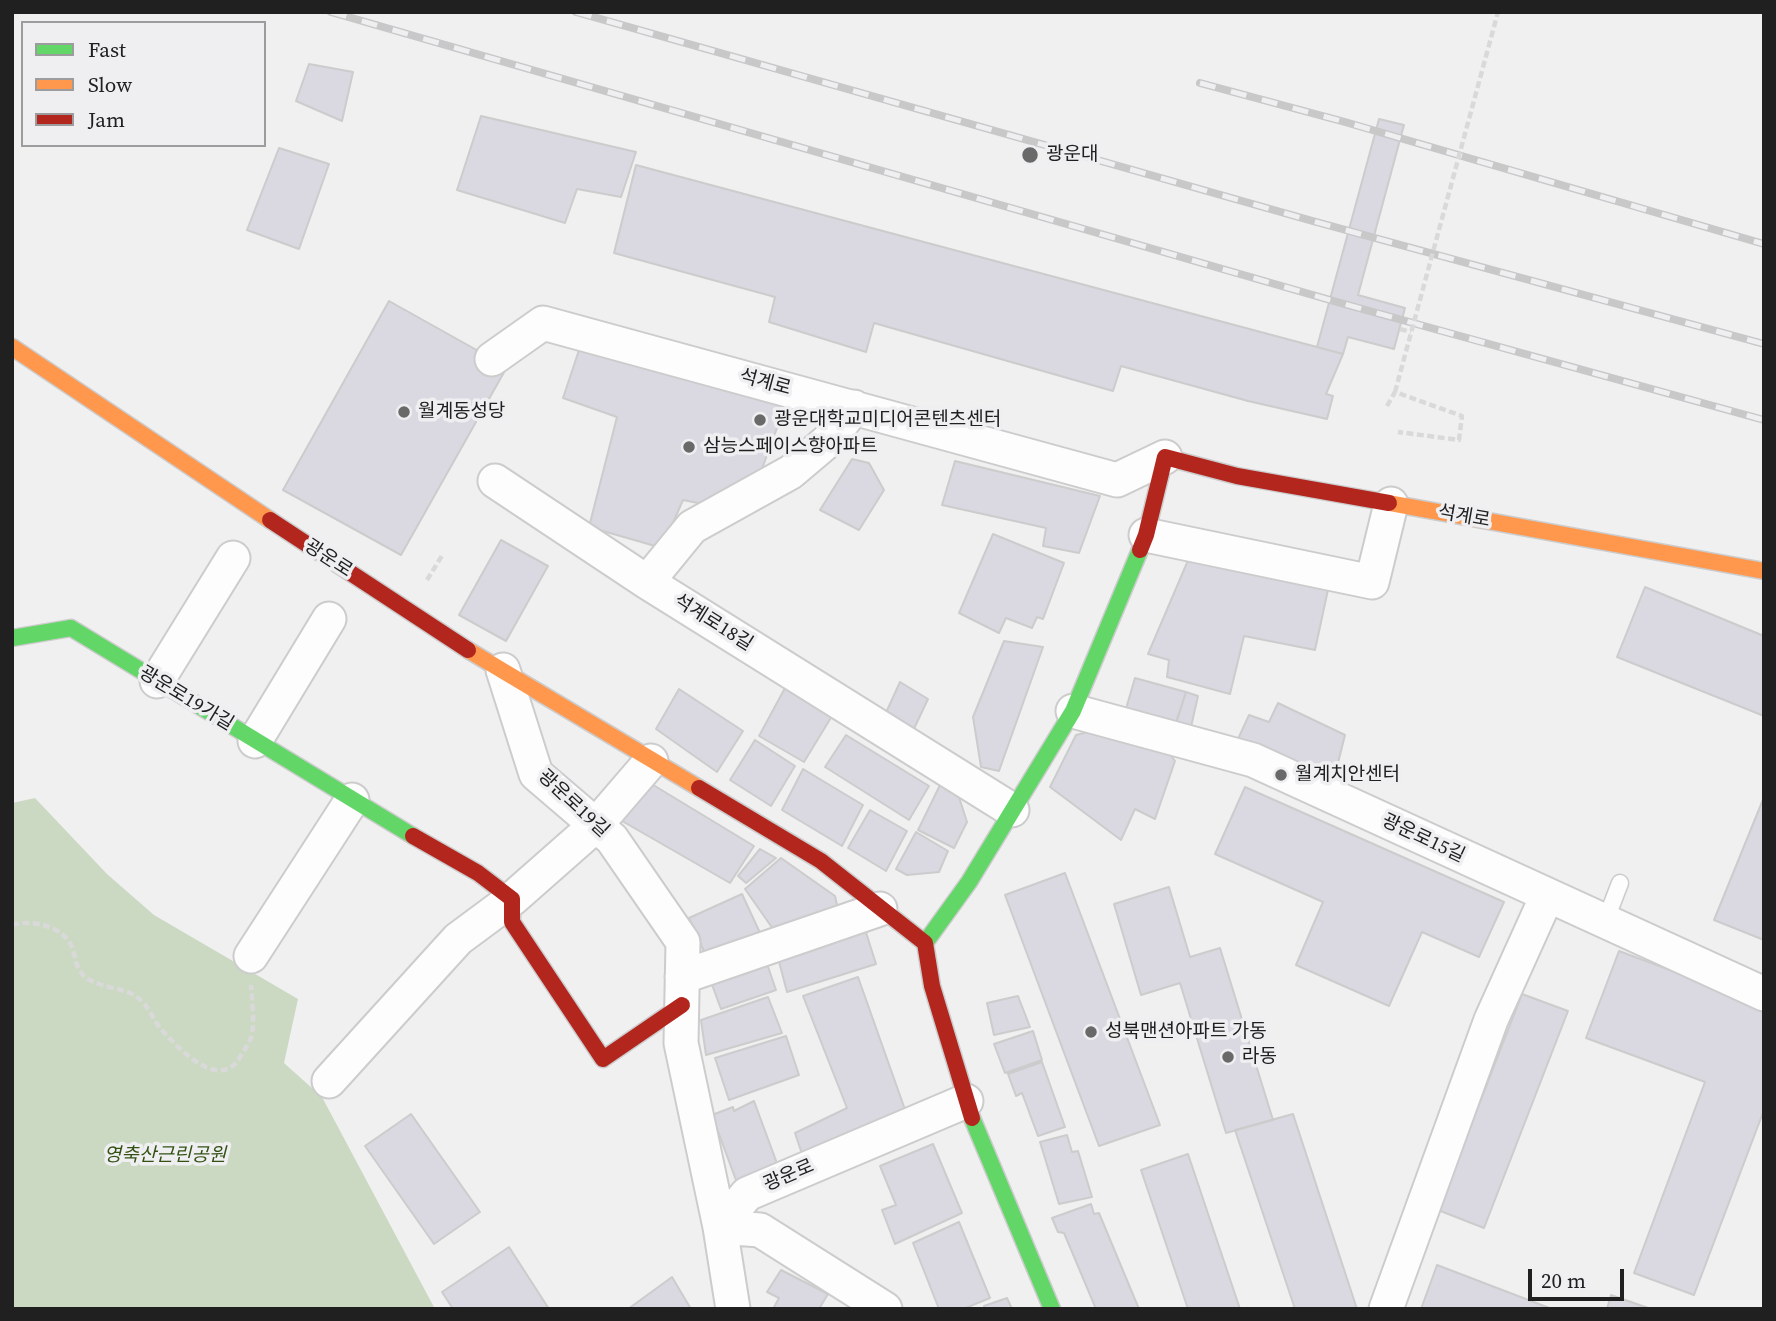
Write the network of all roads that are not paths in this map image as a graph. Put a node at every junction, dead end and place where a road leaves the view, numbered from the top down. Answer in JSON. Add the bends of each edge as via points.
{"nodes":[{"id":1,"x":12,"y":347,"type":"edge"},
{"id":2,"x":492,"y":359,"type":"dead end"},
{"id":3,"x":854,"y":407,"type":"junction"},
{"id":4,"x":1165,"y":457,"type":"junction"},
{"id":5,"x":495,"y":481,"type":"dead end"},
{"id":6,"x":1391,"y":504,"type":"junction"},
{"id":7,"x":1146,"y":535,"type":"junction"},
{"id":8,"x":233,"y":558,"type":"dead end"},
{"id":9,"x":1764,"y":571,"type":"edge"},
{"id":10,"x":647,"y":582,"type":"junction"},
{"id":11,"x":329,"y":619,"type":"dead end"},
{"id":12,"x":12,"y":638,"type":"edge"},
{"id":13,"x":503,"y":670,"type":"junction"},
{"id":14,"x":157,"y":681,"type":"junction"},
{"id":15,"x":1073,"y":711,"type":"junction"},
{"id":16,"x":255,"y":741,"type":"junction"},
{"id":17,"x":651,"y":761,"type":"junction"},
{"id":18,"x":352,"y":800,"type":"junction"},
{"id":19,"x":1012,"y":810,"type":"junction"},
{"id":20,"x":596,"y":825,"type":"junction"},
{"id":21,"x":1620,"y":883,"type":"dead end"},
{"id":22,"x":1547,"y":896,"type":"junction"},
{"id":23,"x":512,"y":899,"type":"junction"},
{"id":24,"x":880,"y":909,"type":"junction"},
{"id":25,"x":1605,"y":922,"type":"junction"},
{"id":26,"x":925,"y":943,"type":"junction"},
{"id":27,"x":251,"y":956,"type":"road end"},
{"id":28,"x":682,"y":991,"type":"junction"},
{"id":29,"x":1764,"y":994,"type":"edge"},
{"id":30,"x":329,"y":1081,"type":"dead end"},
{"id":31,"x":966,"y":1101,"type":"junction"},
{"id":32,"x":720,"y":1227,"type":"junction"},
{"id":33,"x":733,"y":1309,"type":"edge"},
{"id":34,"x":885,"y":1309,"type":"edge"},
{"id":35,"x":1052,"y":1309,"type":"edge"},
{"id":36,"x":1387,"y":1309,"type":"edge"}],
"edges":[{"from":1,"to":13,"type":"street","name":"광운로"},
{"from":2,"to":3,"type":"street","name":"석계로","via":[[537,314]]},
{"from":3,"to":4,"type":"street","name":"석계로","via":[[1117,480]]},
{"from":3,"to":10,"type":"street","via":[[830,439],[791,472],[692,527]]},
{"from":4,"to":6,"type":"street","name":"석계로","via":[[1237,476]]},
{"from":4,"to":7,"type":"street"},
{"from":5,"to":10,"type":"street","name":"석계로18길"},
{"from":6,"to":7,"type":"street","via":[[1372,582]]},
{"from":6,"to":9,"type":"street","name":"석계로"},
{"from":7,"to":15,"type":"street"},
{"from":8,"to":14,"type":"street"},
{"from":10,"to":19,"type":"street","name":"석계로18길"},
{"from":11,"to":16,"type":"street"},
{"from":12,"to":14,"type":"street","name":"광운로19가길","via":[[71,628]]},
{"from":13,"to":17,"type":"street","name":"광운로"},
{"from":13,"to":20,"type":"street","name":"광운로19길","via":[[536,774]]},
{"from":14,"to":16,"type":"street","name":"광운로19가길"},
{"from":15,"to":19,"type":"street"},
{"from":15,"to":22,"type":"street","name":"광운로15길","via":[[1253,760]]},
{"from":16,"to":18,"type":"street","name":"광운로19가길"},
{"from":17,"to":20,"type":"street"},
{"from":17,"to":24,"type":"street","name":"광운로","via":[[821,861]]},
{"from":18,"to":23,"type":"street","name":"광운로19가길","via":[[478,873]]},
{"from":18,"to":27,"type":"street"},
{"from":19,"to":26,"type":"street"},
{"from":20,"to":23,"type":"street"},
{"from":20,"to":28,"type":"street","name":"광운로19길","via":[[612,839],[682,942]]},
{"from":21,"to":25,"type":"lane"},
{"from":22,"to":25,"type":"street","name":"광운로15길"},
{"from":22,"to":36,"type":"street","via":[[1492,1020]]},
{"from":23,"to":28,"type":"street","via":[[512,922],[603,1059]]},
{"from":23,"to":30,"type":"street","via":[[458,939]]},
{"from":24,"to":26,"type":"street","name":"광운로"},
{"from":24,"to":28,"type":"street"},
{"from":25,"to":29,"type":"street","name":"광운로15길"},
{"from":26,"to":31,"type":"street","via":[[932,986]]},
{"from":28,"to":32,"type":"street","name":"광운로19길","via":[[681,1043]]},
{"from":31,"to":32,"type":"street","name":"광운로","via":[[747,1194]]},
{"from":31,"to":35,"type":"street"},
{"from":32,"to":33,"type":"street","name":"광운로19길"},
{"from":32,"to":34,"type":"street","via":[[760,1230]]}]}
